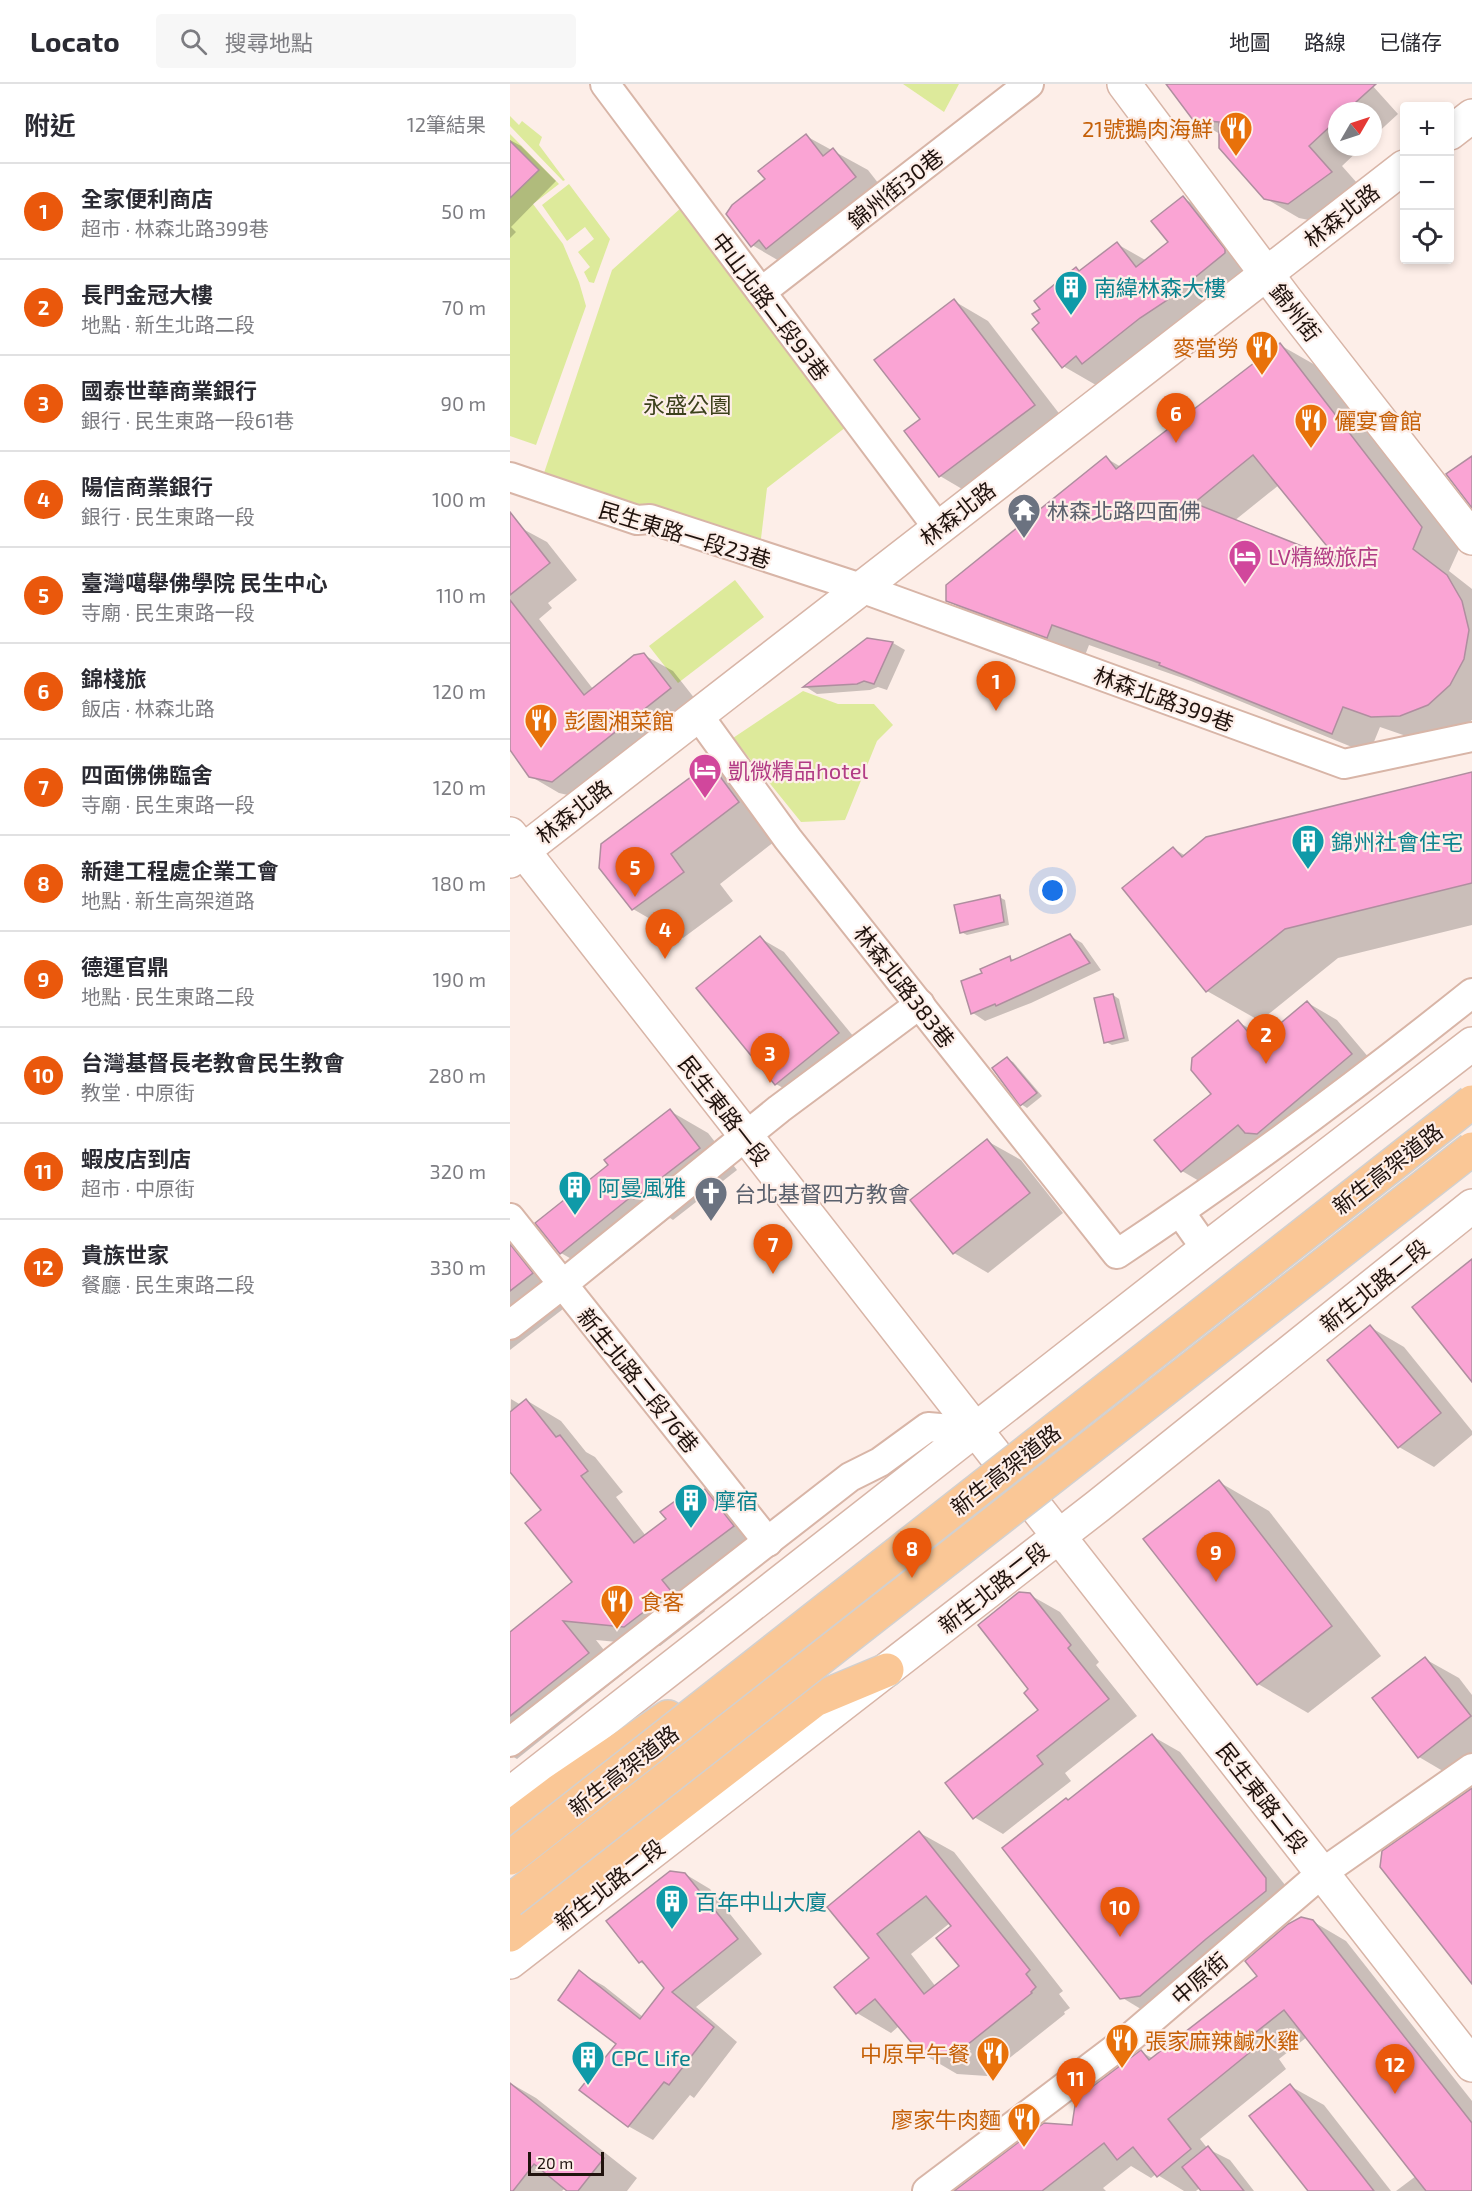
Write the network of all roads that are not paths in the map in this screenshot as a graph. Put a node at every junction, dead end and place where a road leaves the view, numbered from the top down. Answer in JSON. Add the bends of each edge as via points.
{"nodes":[{"id":1,"x":605,"y":84,"type":"edge"},
{"id":2,"x":1029,"y":84,"type":"edge"},
{"id":3,"x":1124,"y":84,"type":"edge"},
{"id":4,"x":1472,"y":116,"type":"edge"},
{"id":5,"x":1454,"y":129,"type":"edge"},
{"id":6,"x":1400,"y":170,"type":"edge"},
{"id":7,"x":1266,"y":273,"type":"junction"},
{"id":8,"x":761,"y":292,"type":"junction"},
{"id":9,"x":510,"y":477,"type":"edge"},
{"id":10,"x":938,"y":528,"type":"junction"},
{"id":11,"x":1472,"y":538,"type":"edge"},
{"id":12,"x":861,"y":588,"type":"junction"},
{"id":13,"x":698,"y":715,"type":"junction"},
{"id":14,"x":1472,"y":737,"type":"edge"},
{"id":15,"x":514,"y":849,"type":"edge"},
{"id":16,"x":1472,"y":993,"type":"edge"},
{"id":17,"x":920,"y":1004,"type":"junction"},
{"id":18,"x":1472,"y":1044,"type":"edge"},
{"id":19,"x":1472,"y":1102,"type":"edge"},
{"id":20,"x":746,"y":1136,"type":"junction"},
{"id":21,"x":1472,"y":1149,"type":"edge"},
{"id":22,"x":1472,"y":1206,"type":"edge"},
{"id":23,"x":1180,"y":1212,"type":"junction"},
{"id":24,"x":510,"y":1218,"type":"edge"},
{"id":25,"x":1206,"y":1249,"type":"junction"},
{"id":26,"x":563,"y":1284,"type":"junction"},
{"id":27,"x":510,"y":1324,"type":"edge"},
{"id":28,"x":980,"y":1436,"type":"junction"},
{"id":29,"x":1056,"y":1533,"type":"junction"},
{"id":30,"x":768,"y":1542,"type":"junction"},
{"id":31,"x":816,"y":1618,"type":"junction"},
{"id":32,"x":886,"y":1670,"type":"junction"},
{"id":33,"x":510,"y":1742,"type":"edge"},
{"id":34,"x":1472,"y":1768,"type":"edge"},
{"id":35,"x":510,"y":1794,"type":"edge"},
{"id":36,"x":510,"y":1828,"type":"edge"},
{"id":37,"x":510,"y":1858,"type":"edge"},
{"id":38,"x":1322,"y":1873,"type":"junction"},
{"id":39,"x":510,"y":1900,"type":"edge"},
{"id":40,"x":510,"y":1935,"type":"edge"},
{"id":41,"x":510,"y":1962,"type":"edge"},
{"id":42,"x":1472,"y":2065,"type":"edge"},
{"id":43,"x":927,"y":2191,"type":"edge"}],
"edges":[{"from":1,"to":8,"type":"street","name":"中山北路二段93巷"},
{"from":2,"to":8,"type":"street","name":"錦州街30巷"},
{"from":3,"to":7,"type":"street","name":"錦州街"},
{"from":4,"to":5,"type":"street"},
{"from":6,"to":7,"type":"street","name":"林森北路"},
{"from":7,"to":10,"type":"street","name":"林森北路"},
{"from":7,"to":11,"type":"street","name":"錦州街"},
{"from":8,"to":10,"type":"street","name":"中山北路二段93巷"},
{"from":9,"to":12,"type":"street","name":"民生東路一段23巷"},
{"from":10,"to":12,"type":"street","name":"林森北路"},
{"from":12,"to":13,"type":"street","name":"林森北路"},
{"from":12,"to":14,"type":"street","name":"林森北路399巷","via":[[1344,764]]},
{"from":13,"to":15,"type":"street","name":"林森北路"},
{"from":13,"to":17,"type":"street","name":"林森北路383巷","via":[[788,839]]},
{"from":15,"to":20,"type":"street","name":"民生東路一段"},
{"from":16,"to":23,"type":"street"},
{"from":17,"to":20,"type":"street"},
{"from":17,"to":23,"type":"street","name":"林森北路383巷","via":[[1117,1254]]},
{"from":18,"to":25,"type":"street"},
{"from":19,"to":31,"type":"highway","name":"新生高架道路","bridge":true},
{"from":20,"to":26,"type":"street"},
{"from":20,"to":28,"type":"street","name":"民生東路一段"},
{"from":21,"to":39,"type":"highway","name":"新生高架道路","bridge":true},
{"from":22,"to":29,"type":"street","name":"新生北路二段"},
{"from":23,"to":25,"type":"street"},
{"from":24,"to":26,"type":"street","name":"新生北路二段76巷"},
{"from":25,"to":28,"type":"street"},
{"from":26,"to":27,"type":"street"},
{"from":26,"to":30,"type":"street","name":"新生北路二段76巷"},
{"from":28,"to":29,"type":"street","name":"民生東路一段","bridge":true},
{"from":28,"to":30,"type":"street","via":[[928,1427],[880,1462],[850,1477]]},
{"from":28,"to":35,"type":"street"},
{"from":29,"to":32,"type":"street","name":"新生北路二段"},
{"from":29,"to":38,"type":"street","name":"民生東路二段"},
{"from":30,"to":33,"type":"street"},
{"from":31,"to":36,"type":"highway","bridge":true},
{"from":31,"to":37,"type":"highway","name":"新生高架道路","bridge":true},
{"from":32,"to":40,"type":"highway","via":[[814,1700]]},
{"from":32,"to":41,"type":"street","name":"新生北路二段"},
{"from":34,"to":38,"type":"street","name":"中原街"},
{"from":38,"to":42,"type":"street","name":"民生東路二段"},
{"from":38,"to":43,"type":"street","name":"中原街","via":[[1132,2036]]}]}
